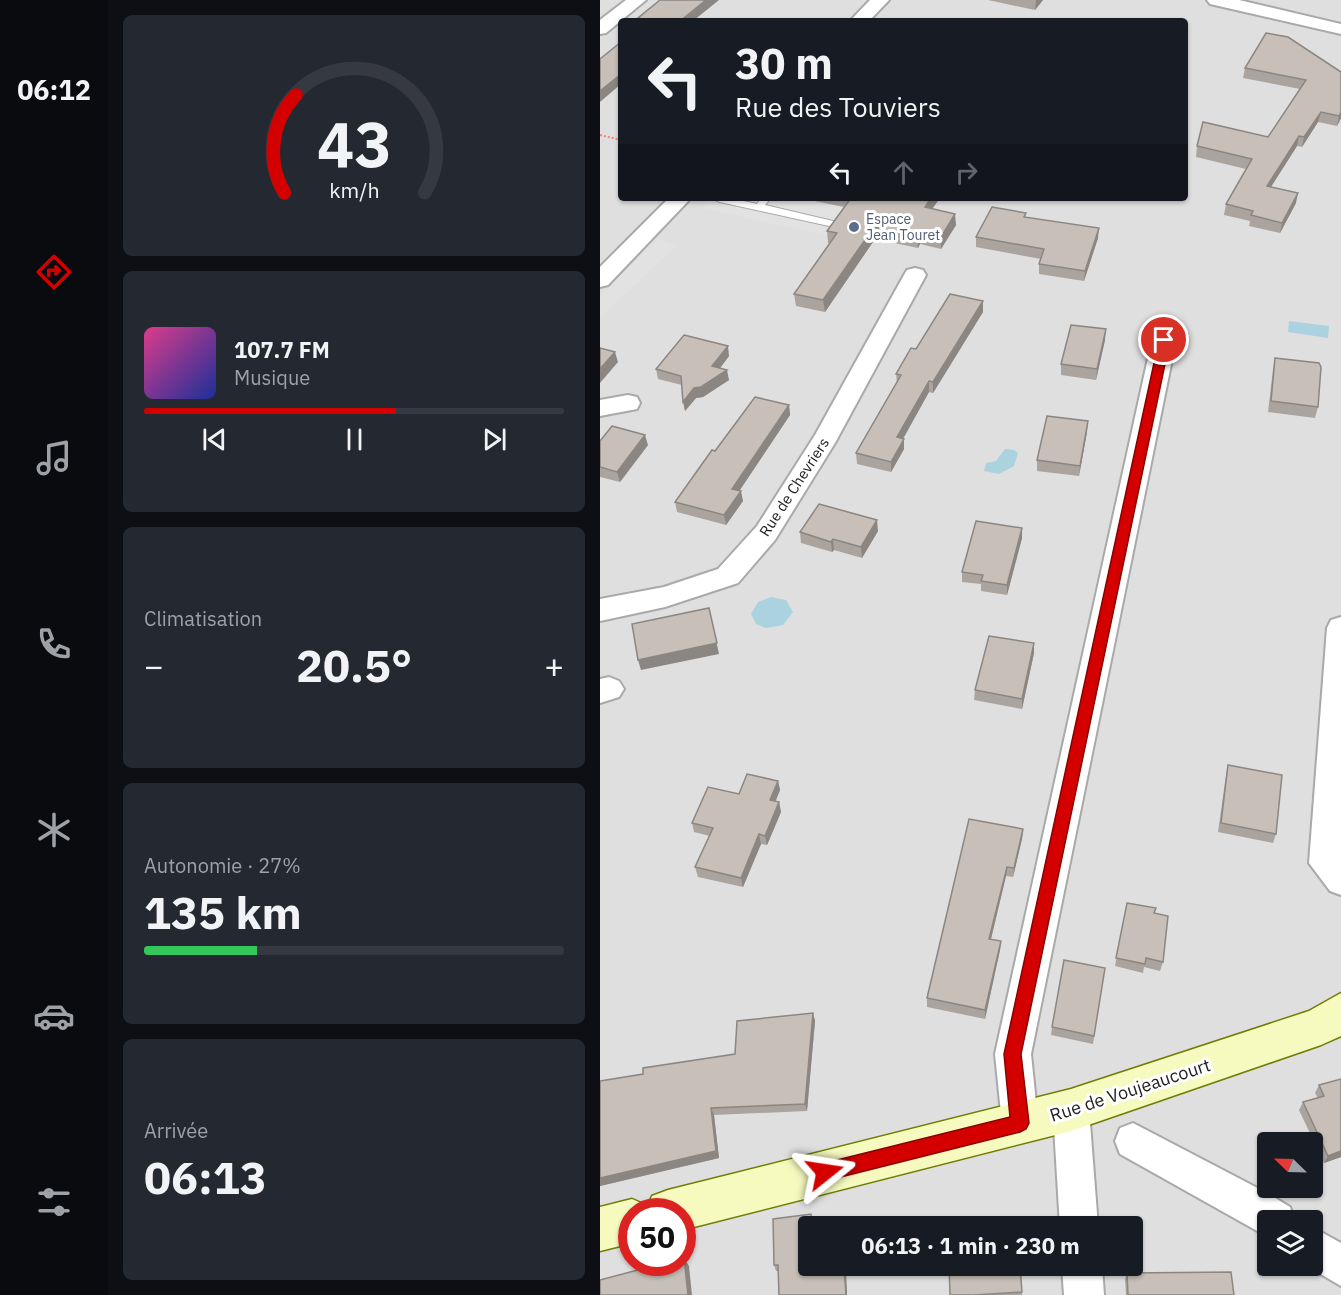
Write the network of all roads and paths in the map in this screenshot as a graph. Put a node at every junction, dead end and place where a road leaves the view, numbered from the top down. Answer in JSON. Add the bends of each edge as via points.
{"nodes":[{"id":1,"x":637,"y":0,"type":"edge"},
{"id":2,"x":880,"y":0,"type":"edge"},
{"id":3,"x":1216,"y":0,"type":"edge"},
{"id":4,"x":600,"y":9,"type":"edge"},
{"id":5,"x":622,"y":12,"type":"junction"},
{"id":6,"x":862,"y":18,"type":"edge"},
{"id":7,"x":1341,"y":29,"type":"edge"},
{"id":8,"x":600,"y":30,"type":"edge"},
{"id":9,"x":600,"y":135,"type":"edge"},
{"id":10,"x":618,"y":139,"type":"edge"},
{"id":11,"x":678,"y":201,"type":"edge"},
{"id":12,"x":730,"y":201,"type":"edge"},
{"id":13,"x":764,"y":201,"type":"edge"},
{"id":14,"x":759,"y":207,"type":"junction"},
{"id":15,"x":829,"y":223,"type":"dead end"},
{"id":16,"x":915,"y":275,"type":"dead end"},
{"id":17,"x":600,"y":280,"type":"edge"},
{"id":18,"x":1164,"y":340,"type":"dead end"},
{"id":19,"x":628,"y":403,"type":"dead end"},
{"id":20,"x":600,"y":408,"type":"edge"},
{"id":21,"x":600,"y":610,"type":"edge"},
{"id":22,"x":1341,"y":628,"type":"edge"},
{"id":23,"x":1341,"y":881,"type":"edge"},
{"id":24,"x":1341,"y":1012,"type":"edge"},
{"id":25,"x":1071,"y":1110,"type":"junction"},
{"id":26,"x":1020,"y":1123,"type":"junction"},
{"id":27,"x":1133,"y":1140,"type":"dead end"},
{"id":28,"x":696,"y":1205,"type":"edge"},
{"id":29,"x":1260,"y":1210,"type":"edge"},
{"id":30,"x":1078,"y":1216,"type":"edge"},
{"id":31,"x":618,"y":1224,"type":"edge"},
{"id":32,"x":600,"y":1229,"type":"edge"},
{"id":33,"x":1323,"y":1254,"type":"edge"},
{"id":34,"x":1341,"y":1266,"type":"edge"},
{"id":35,"x":1083,"y":1276,"type":"edge"},
{"id":36,"x":1084,"y":1295,"type":"edge"}],
"edges":[{"from":1,"to":5,"type":"street"},
{"from":2,"to":6,"type":"street"},
{"from":3,"to":7,"type":"street"},
{"from":4,"to":5,"type":"street"},
{"from":5,"to":8,"type":"street"},
{"from":9,"to":10,"type":"path"},
{"from":11,"to":17,"type":"street"},
{"from":12,"to":14,"type":"lane"},
{"from":13,"to":14,"type":"lane"},
{"from":14,"to":15,"type":"lane"},
{"from":16,"to":21,"type":"street","name":"Rue de Chevriers","via":[[826,437],[766,533],[728,576],[665,597]]},
{"from":18,"to":26,"type":"street","via":[[1013,1054]]},
{"from":19,"to":20,"type":"street"},
{"from":22,"to":23,"type":"street","via":[[1325,863]]},
{"from":24,"to":25,"type":"main road","name":"Rue de Voujeaucourt","via":[[1321,1026]]},
{"from":25,"to":26,"type":"main road","name":"Rue de Voujeaucourt"},
{"from":25,"to":30,"type":"street"},
{"from":26,"to":28,"type":"main road","name":"Rue de Voujeaucourt"},
{"from":27,"to":29,"type":"street"},
{"from":31,"to":32,"type":"main road"},
{"from":33,"to":34,"type":"street"},
{"from":35,"to":36,"type":"street"}]}
